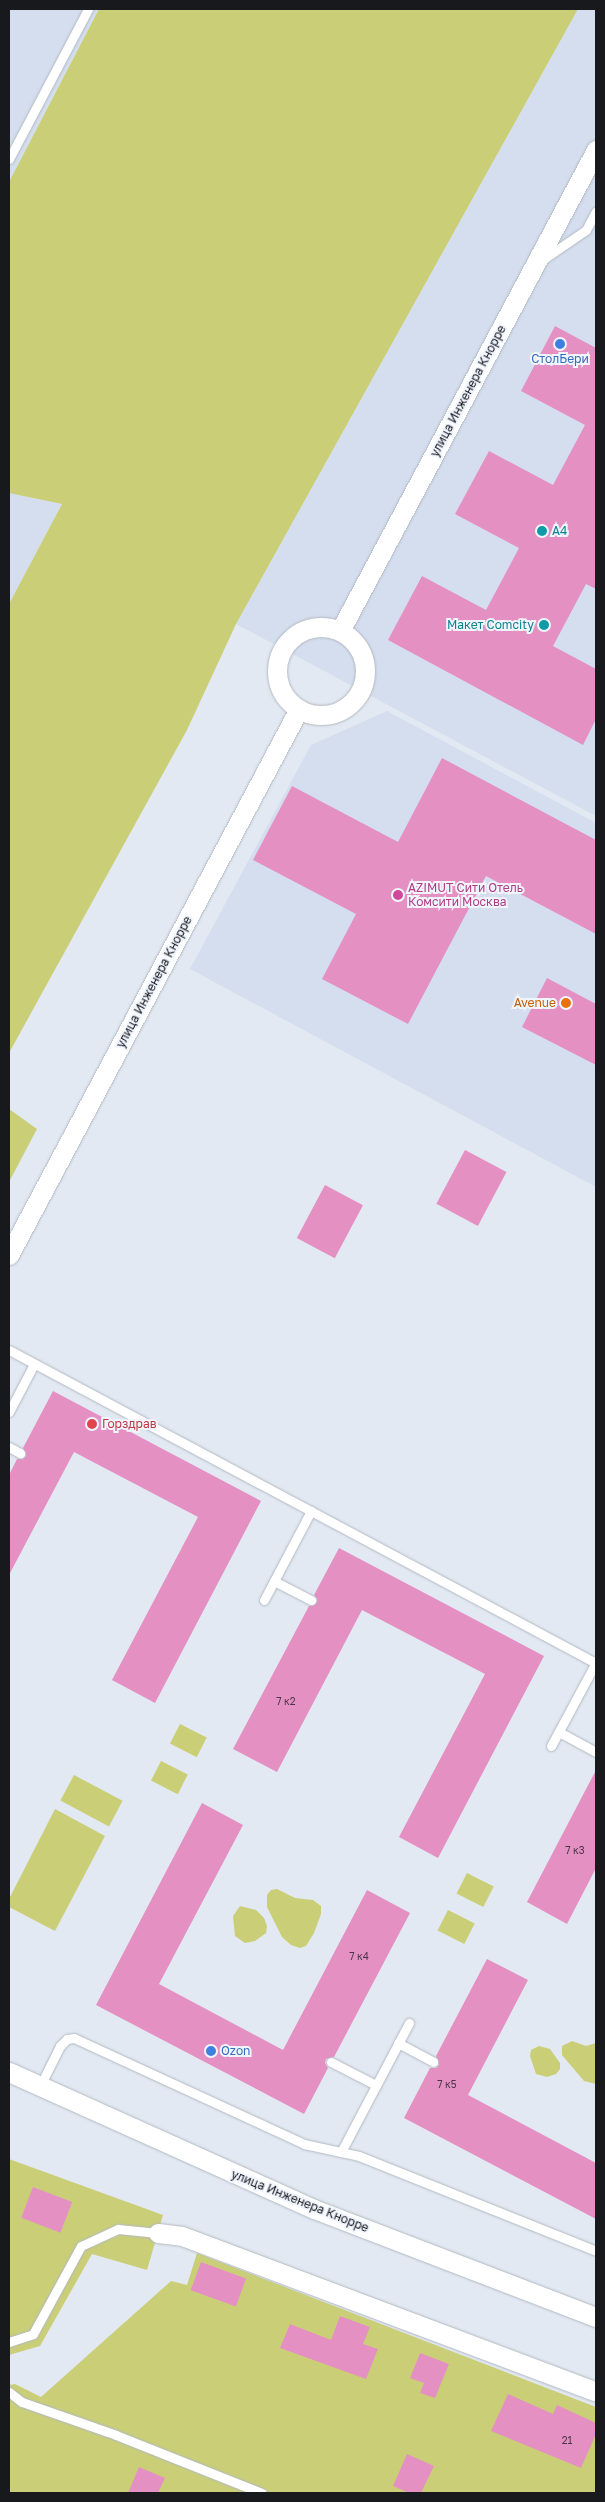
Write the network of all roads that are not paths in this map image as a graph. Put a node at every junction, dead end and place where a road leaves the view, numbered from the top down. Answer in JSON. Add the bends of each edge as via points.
{"nodes":[{"id":1,"x":88,"y":9,"type":"edge"},
{"id":2,"x":596,"y":150,"type":"edge"},
{"id":3,"x":9,"y":159,"type":"edge"},
{"id":4,"x":596,"y":211,"type":"edge"},
{"id":5,"x":536,"y":264,"type":"junction"},
{"id":6,"x":340,"y":631,"type":"junction"},
{"id":7,"x":299,"y":709,"type":"junction"},
{"id":8,"x":9,"y":1256,"type":"edge"},
{"id":9,"x":9,"y":1350,"type":"edge"},
{"id":10,"x":34,"y":1364,"type":"junction"},
{"id":11,"x":9,"y":1412,"type":"edge"},
{"id":12,"x":9,"y":1447,"type":"edge"},
{"id":13,"x":20,"y":1453,"type":"dead end"},
{"id":14,"x":311,"y":1511,"type":"junction"},
{"id":15,"x":274,"y":1581,"type":"junction"},
{"id":16,"x":264,"y":1600,"type":"dead end"},
{"id":17,"x":311,"y":1600,"type":"dead end"},
{"id":18,"x":596,"y":1663,"type":"edge"},
{"id":19,"x":559,"y":1732,"type":"junction"},
{"id":20,"x":551,"y":1746,"type":"dead end"},
{"id":21,"x":596,"y":1752,"type":"edge"},
{"id":22,"x":409,"y":2023,"type":"dead end"},
{"id":23,"x":398,"y":2043,"type":"junction"},
{"id":24,"x":331,"y":2062,"type":"dead end"},
{"id":25,"x":433,"y":2062,"type":"dead end"},
{"id":26,"x":9,"y":2072,"type":"edge"},
{"id":27,"x":376,"y":2085,"type":"junction"},
{"id":28,"x":40,"y":2086,"type":"junction"},
{"id":29,"x":341,"y":2152,"type":"junction"},
{"id":30,"x":158,"y":2233,"type":"joint"},
{"id":31,"x":596,"y":2251,"type":"edge"},
{"id":32,"x":596,"y":2318,"type":"edge"},
{"id":33,"x":9,"y":2342,"type":"edge"},
{"id":34,"x":9,"y":2392,"type":"edge"},
{"id":35,"x":596,"y":2392,"type":"edge"},
{"id":36,"x":262,"y":2493,"type":"edge"}],
"edges":[{"from":1,"to":3,"type":"lane"},
{"from":2,"to":5,"type":"street","name":"улица Инженера Кнорре"},
{"from":4,"to":5,"type":"lane","via":[[586,230]]},
{"from":5,"to":6,"type":"street","name":"улица Инженера Кнорре"},
{"from":6,"to":7,"type":"street","via":[[313,627],[289,640],[281,652],[277,679],[282,692]]},
{"from":6,"to":7,"type":"street","via":[[361,653],[364,683],[346,707],[332,714],[316,715]]},
{"from":7,"to":8,"type":"street","name":"улица Инженера Кнорре"},
{"from":9,"to":10,"type":"lane"},
{"from":10,"to":11,"type":"lane"},
{"from":10,"to":14,"type":"lane"},
{"from":12,"to":13,"type":"lane"},
{"from":14,"to":15,"type":"lane"},
{"from":14,"to":18,"type":"lane"},
{"from":15,"to":16,"type":"lane"},
{"from":15,"to":17,"type":"lane"},
{"from":18,"to":19,"type":"lane"},
{"from":19,"to":20,"type":"lane"},
{"from":19,"to":21,"type":"lane"},
{"from":22,"to":23,"type":"lane"},
{"from":23,"to":25,"type":"lane"},
{"from":23,"to":27,"type":"lane"},
{"from":24,"to":27,"type":"lane"},
{"from":26,"to":28,"type":"street","name":"улица Инженера Кнорре"},
{"from":27,"to":29,"type":"lane"},
{"from":28,"to":29,"type":"lane","via":[[60,2046],[67,2039],[74,2038],[304,2144]]},
{"from":28,"to":32,"type":"street","name":"улица Инженера Кнорре","via":[[314,2209]]},
{"from":29,"to":31,"type":"lane","via":[[359,2156]]},
{"from":30,"to":33,"type":"lane","via":[[118,2229],[81,2246],[33,2334]]},
{"from":30,"to":35,"type":"street","via":[[182,2236]]},
{"from":34,"to":36,"type":"lane","via":[[22,2402]]}]}
